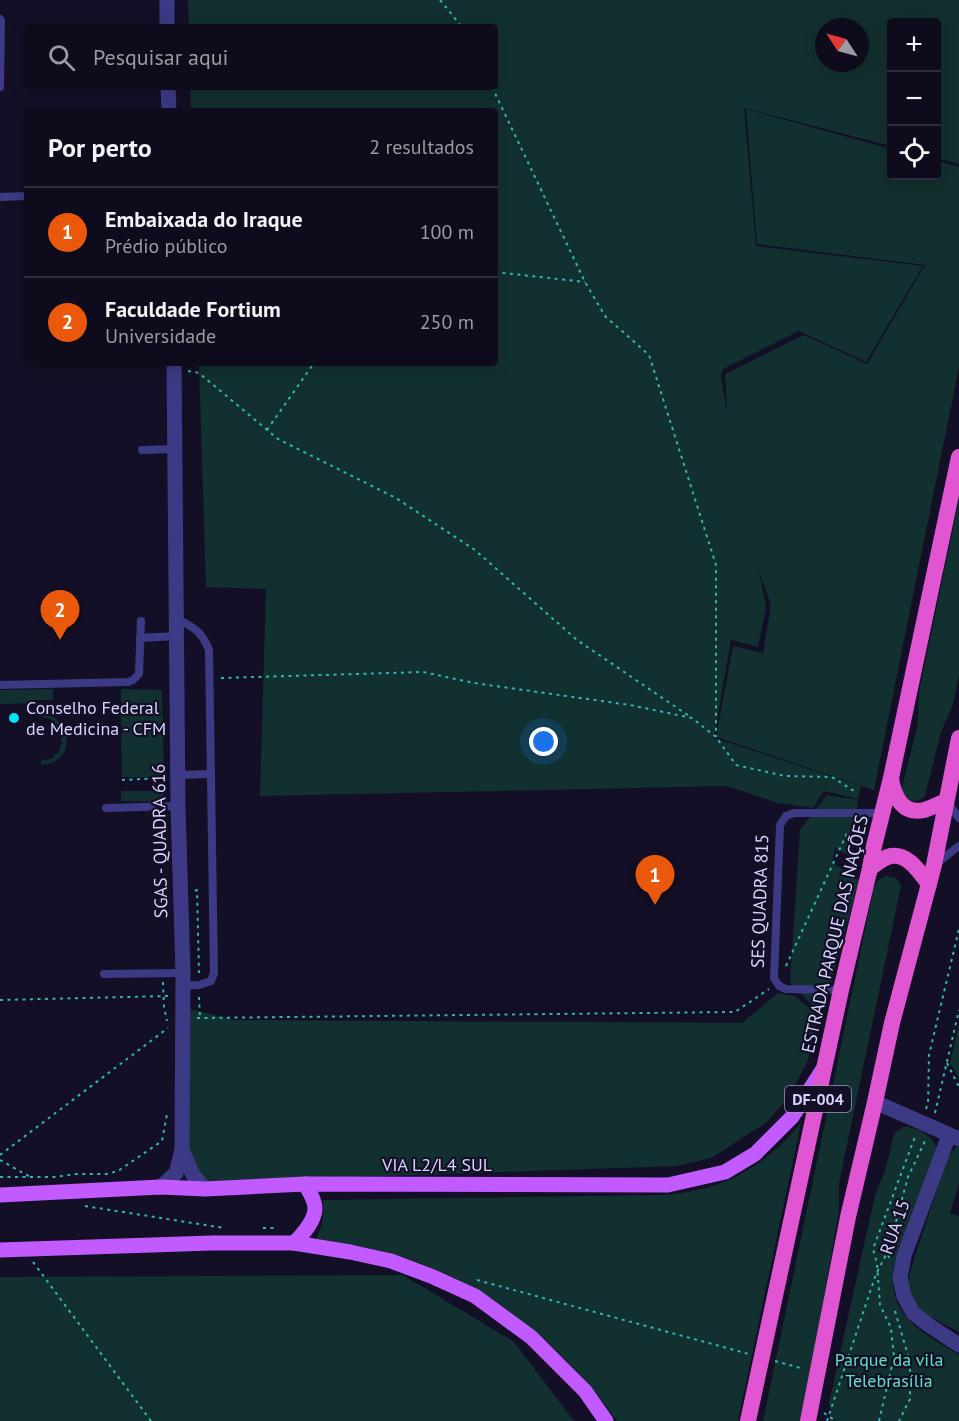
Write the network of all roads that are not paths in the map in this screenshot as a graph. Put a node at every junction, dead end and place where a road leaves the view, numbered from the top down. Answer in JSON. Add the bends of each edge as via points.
{"nodes":[{"id":1,"x":167,"y":0,"type":"edge"},
{"id":2,"x":0,"y":19,"type":"edge"},
{"id":3,"x":167,"y":24,"type":"edge"},
{"id":4,"x":0,"y":87,"type":"edge"},
{"id":5,"x":168,"y":90,"type":"edge"},
{"id":6,"x":169,"y":108,"type":"edge"},
{"id":7,"x":24,"y":196,"type":"edge"},
{"id":8,"x":0,"y":197,"type":"edge"},
{"id":9,"x":174,"y":366,"type":"edge"},
{"id":10,"x":175,"y":449,"type":"junction"},
{"id":11,"x":142,"y":450,"type":"dead end"},
{"id":12,"x":959,"y":457,"type":"edge"},
{"id":13,"x":177,"y":619,"type":"junction"},
{"id":14,"x":141,"y":621,"type":"dead end"},
{"id":15,"x":177,"y":636,"type":"junction"},
{"id":16,"x":140,"y":638,"type":"junction"},
{"id":17,"x":0,"y":685,"type":"edge"},
{"id":18,"x":958,"y":744,"type":"edge"},
{"id":19,"x":211,"y":774,"type":"junction"},
{"id":20,"x":172,"y":777,"type":"junction"},
{"id":21,"x":891,"y":778,"type":"junction"},
{"id":22,"x":946,"y":801,"type":"junction"},
{"id":23,"x":178,"y":806,"type":"junction"},
{"id":24,"x":106,"y":808,"type":"dead end"},
{"id":25,"x":882,"y":813,"type":"junction"},
{"id":26,"x":959,"y":818,"type":"edge"},
{"id":27,"x":959,"y":846,"type":"edge"},
{"id":28,"x":934,"y":865,"type":"junction"},
{"id":29,"x":870,"y":868,"type":"junction"},
{"id":30,"x":929,"y":884,"type":"junction"},
{"id":31,"x":104,"y":974,"type":"dead end"},
{"id":32,"x":182,"y":985,"type":"junction"},
{"id":33,"x":841,"y":990,"type":"junction"},
{"id":34,"x":825,"y":1066,"type":"junction"},
{"id":35,"x":875,"y":1102,"type":"junction"},
{"id":36,"x":954,"y":1137,"type":"edge"},
{"id":37,"x":182,"y":1150,"type":"junction"},
{"id":38,"x":305,"y":1184,"type":"junction"},
{"id":39,"x":161,"y":1187,"type":"junction"},
{"id":40,"x":205,"y":1189,"type":"junction"},
{"id":41,"x":0,"y":1195,"type":"edge"},
{"id":42,"x":294,"y":1243,"type":"junction"},
{"id":43,"x":0,"y":1250,"type":"edge"},
{"id":44,"x":959,"y":1345,"type":"edge"},
{"id":45,"x":606,"y":1421,"type":"edge"},
{"id":46,"x":748,"y":1421,"type":"edge"},
{"id":47,"x":808,"y":1421,"type":"edge"}],
"edges":[{"from":1,"to":3,"type":"street"},
{"from":2,"to":4,"type":"lane"},
{"from":5,"to":6,"type":"street"},
{"from":7,"to":8,"type":"lane"},
{"from":9,"to":10,"type":"street","name":"SGAS - QUADRA 616"},
{"from":10,"to":11,"type":"lane"},
{"from":10,"to":13,"type":"street","name":"SGAS - QUADRA 616"},
{"from":12,"to":21,"type":"highway","name":"ESTRADA PARQUE DAS NAÇÕES","number":"DF-004"},
{"from":13,"to":15,"type":"street","name":"SGAS - QUADRA 616"},
{"from":13,"to":19,"type":"lane","via":[[193,627],[209,650]]},
{"from":14,"to":16,"type":"lane"},
{"from":15,"to":16,"type":"lane"},
{"from":15,"to":20,"type":"street","name":"SGAS - QUADRA 616"},
{"from":16,"to":17,"type":"lane","via":[[139,674],[128,682]]},
{"from":18,"to":22,"type":"highway","number":"DF-004"},
{"from":19,"to":20,"type":"lane"},
{"from":19,"to":32,"type":"lane","via":[[214,973],[211,981]]},
{"from":20,"to":23,"type":"street","name":"SGAS - QUADRA 616"},
{"from":21,"to":22,"type":"highway","via":[[901,804],[911,810],[922,811]]},
{"from":21,"to":25,"type":"highway","name":"ESTRADA PARQUE DAS NAÇÕES","number":"DF-004"},
{"from":22,"to":26,"type":"lane"},
{"from":22,"to":28,"type":"highway","number":"DF-004"},
{"from":23,"to":24,"type":"lane"},
{"from":23,"to":32,"type":"street","name":"SGAS - QUADRA 616"},
{"from":25,"to":29,"type":"highway","name":"ESTRADA PARQUE DAS NAÇÕES","number":"DF-004"},
{"from":25,"to":33,"type":"lane","name":"SES QUADRA 815","via":[[794,813],[780,825],[774,978],[786,989]]},
{"from":27,"to":28,"type":"lane"},
{"from":28,"to":30,"type":"highway","number":"DF-004"},
{"from":29,"to":30,"type":"highway","via":[[891,856],[899,857],[910,862]]},
{"from":29,"to":33,"type":"highway","name":"ESTRADA PARQUE DAS NAÇÕES","number":"DF-004"},
{"from":30,"to":35,"type":"highway","number":"DF-004"},
{"from":31,"to":32,"type":"lane","via":[[164,973]]},
{"from":32,"to":37,"type":"street","name":"SGAS - QUADRA 616"},
{"from":33,"to":34,"type":"highway","name":"ESTRADA PARQUE DAS NAÇÕES","number":"DF-004"},
{"from":34,"to":38,"type":"main road","name":"VIA L2/L4 SUL","via":[[792,1117],[755,1154],[725,1172],[668,1185]]},
{"from":34,"to":46,"type":"highway","name":"ESTRADA PARQUE DAS NAÇÕES","number":"DF-004"},
{"from":35,"to":36,"type":"street"},
{"from":35,"to":47,"type":"highway","number":"DF-004"},
{"from":36,"to":44,"type":"street","name":"RUA 15","via":[[904,1256],[900,1278],[913,1313]]},
{"from":37,"to":39,"type":"street","name":"SGAS - QUADRA 616","via":[[176,1173]]},
{"from":37,"to":40,"type":"street","name":"SGAS - QUADRA 616","via":[[193,1175]]},
{"from":38,"to":40,"type":"main road","name":"VIA L2/L4 SUL"},
{"from":38,"to":42,"type":"main road","via":[[315,1208],[306,1231]]},
{"from":39,"to":40,"type":"main road","name":"VIA L2/L4 SUL"},
{"from":39,"to":41,"type":"main road","name":"VIA L2/L4 SUL"},
{"from":42,"to":43,"type":"main road"},
{"from":42,"to":45,"type":"main road","via":[[391,1261],[475,1296],[531,1337],[585,1391]]}]}
